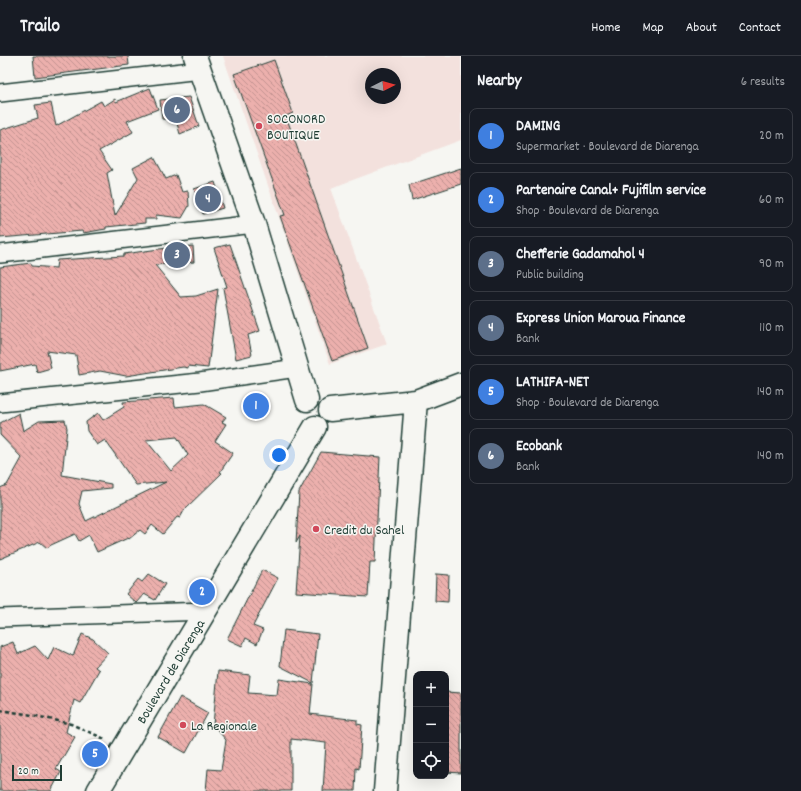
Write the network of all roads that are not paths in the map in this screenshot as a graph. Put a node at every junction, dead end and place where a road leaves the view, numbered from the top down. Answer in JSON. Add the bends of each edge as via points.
{"nodes":[{"id":1,"x":197,"y":63,"type":"edge"},
{"id":2,"x":0,"y":93,"type":"edge"},
{"id":3,"x":254,"y":224,"type":"junction"},
{"id":4,"x":0,"y":254,"type":"edge"},
{"id":5,"x":297,"y":368,"type":"junction"},
{"id":6,"x":461,"y":384,"type":"edge"},
{"id":7,"x":308,"y":400,"type":"junction"},
{"id":8,"x":416,"y":401,"type":"junction"},
{"id":9,"x":0,"y":403,"type":"edge"},
{"id":10,"x":330,"y":410,"type":"junction"},
{"id":11,"x":315,"y":427,"type":"junction"},
{"id":12,"x":206,"y":611,"type":"junction"},
{"id":13,"x":0,"y":618,"type":"edge"},
{"id":14,"x":98,"y":791,"type":"edge"},
{"id":15,"x":385,"y":791,"type":"edge"}],
"edges":[{"from":1,"to":2,"type":"street"},
{"from":1,"to":3,"type":"main road"},
{"from":3,"to":4,"type":"street"},
{"from":3,"to":5,"type":"main road"},
{"from":5,"to":7,"type":"main road"},
{"from":5,"to":9,"type":"street","via":[[200,382]]},
{"from":6,"to":8,"type":"main road"},
{"from":7,"to":10,"type":"main road","via":[[315,397],[323,400]]},
{"from":7,"to":11,"type":"main road","via":[[302,406],[301,414],[304,422]]},
{"from":8,"to":10,"type":"main road"},
{"from":8,"to":15,"type":"main road"},
{"from":10,"to":11,"type":"main road","via":[[326,422]]},
{"from":11,"to":12,"type":"main road","name":"Boulevard de Diarenga"},
{"from":12,"to":13,"type":"street"},
{"from":12,"to":14,"type":"main road","name":"Boulevard de Diarenga"}]}
